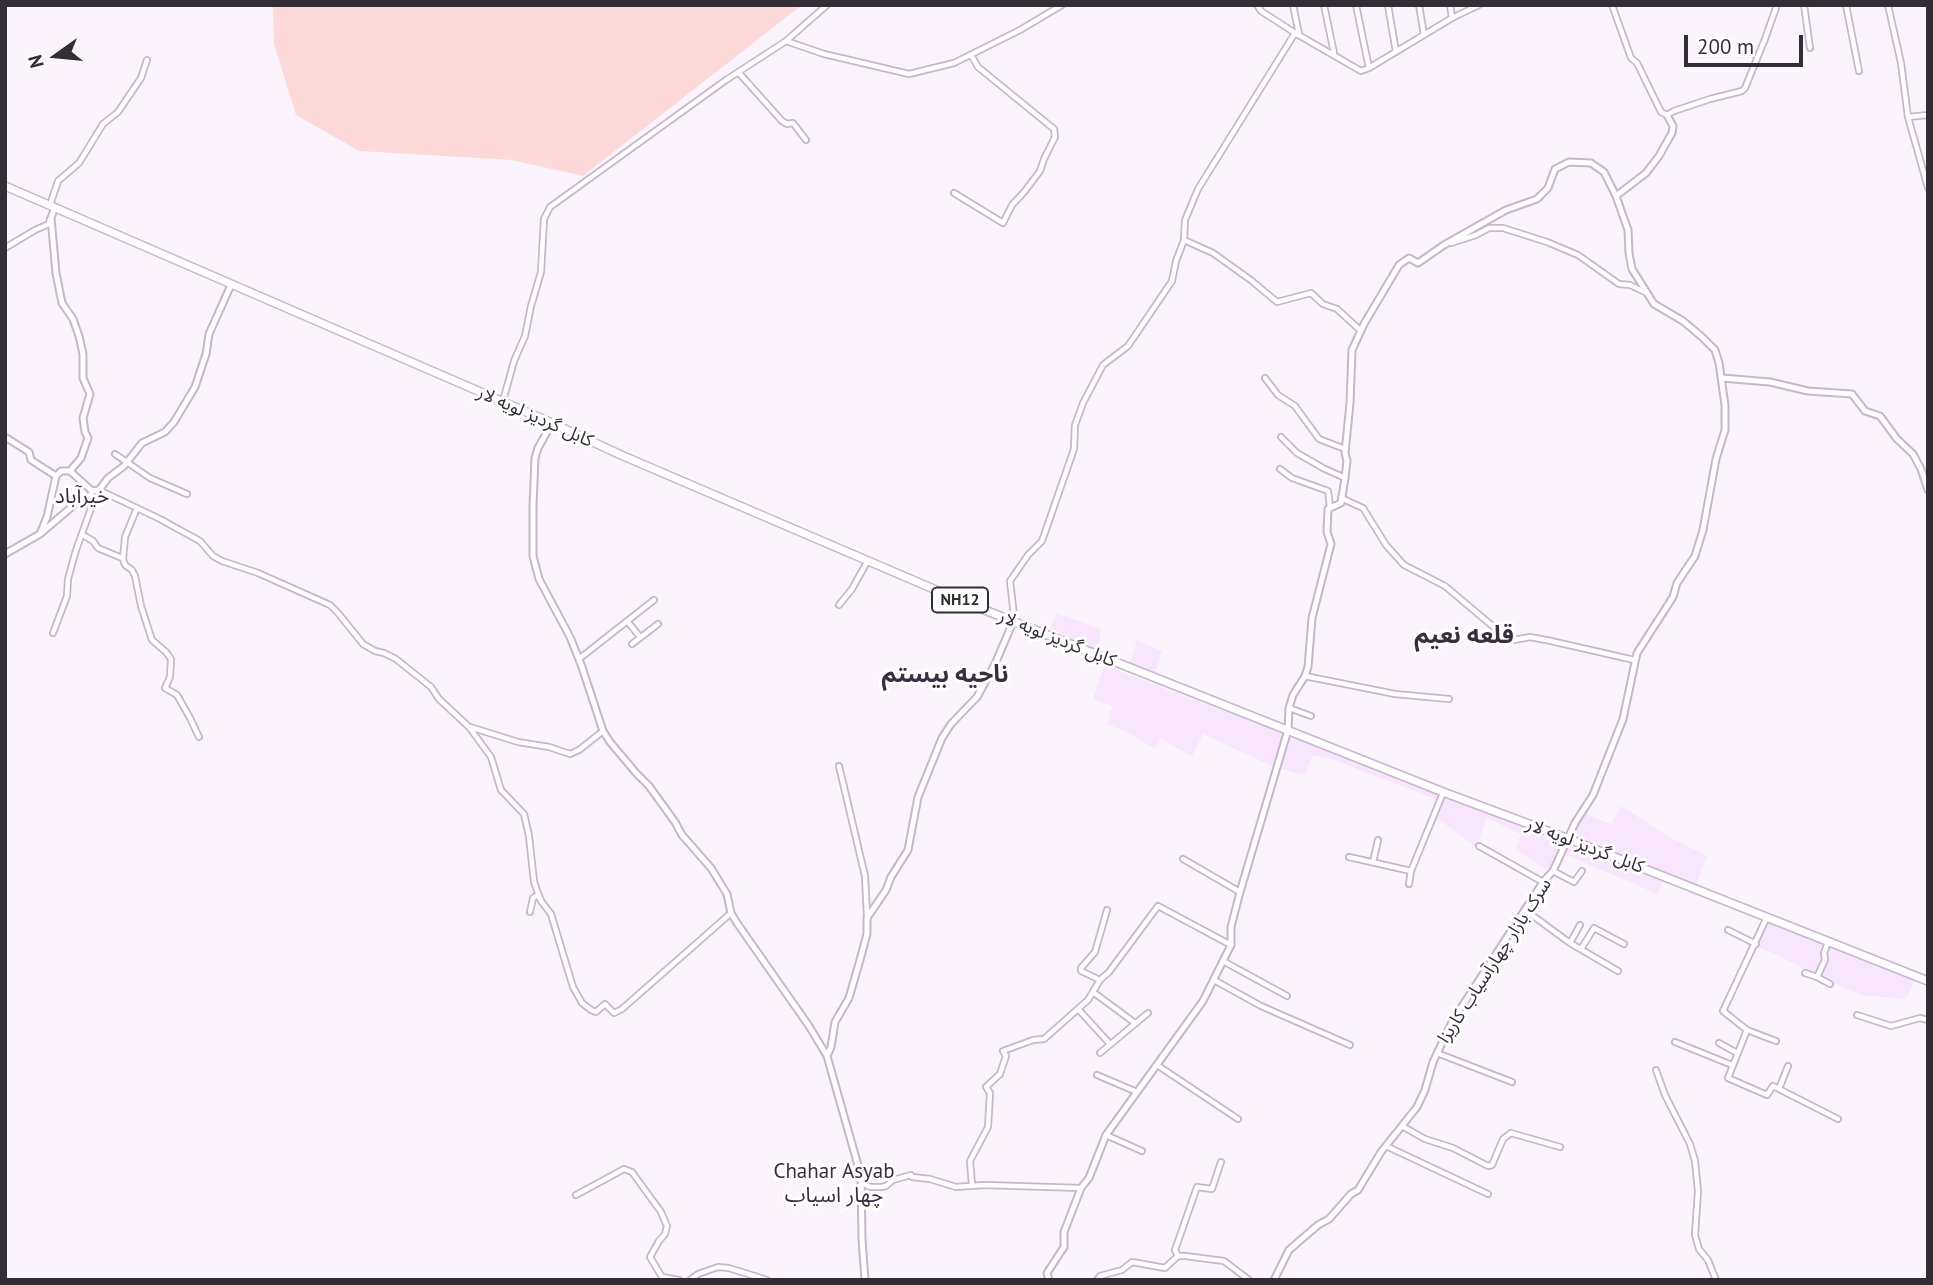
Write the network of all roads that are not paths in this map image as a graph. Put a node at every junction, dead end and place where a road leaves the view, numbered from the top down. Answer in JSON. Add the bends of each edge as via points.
{"nodes":[{"id":1,"x":827,"y":5,"type":"edge"},
{"id":2,"x":1062,"y":5,"type":"edge"},
{"id":3,"x":1257,"y":5,"type":"edge"},
{"id":4,"x":1293,"y":5,"type":"edge"},
{"id":5,"x":1324,"y":5,"type":"edge"},
{"id":6,"x":1356,"y":5,"type":"edge"},
{"id":7,"x":1388,"y":5,"type":"edge"},
{"id":8,"x":1419,"y":5,"type":"edge"},
{"id":9,"x":1450,"y":5,"type":"edge"},
{"id":10,"x":1479,"y":5,"type":"edge"},
{"id":11,"x":1612,"y":5,"type":"edge"},
{"id":12,"x":1777,"y":5,"type":"edge"},
{"id":13,"x":1804,"y":5,"type":"edge"},
{"id":14,"x":1846,"y":5,"type":"edge"},
{"id":15,"x":1888,"y":5,"type":"edge"},
{"id":16,"x":1452,"y":18,"type":"junction"},
{"id":17,"x":1297,"y":34,"type":"junction"},
{"id":18,"x":1424,"y":35,"type":"junction"},
{"id":19,"x":786,"y":41,"type":"junction"},
{"id":20,"x":1810,"y":48,"type":"dead end"},
{"id":21,"x":1396,"y":52,"type":"junction"},
{"id":22,"x":1334,"y":54,"type":"junction"},
{"id":23,"x":971,"y":55,"type":"junction"},
{"id":24,"x":148,"y":60,"type":"dead end"},
{"id":25,"x":1369,"y":68,"type":"junction"},
{"id":26,"x":1859,"y":71,"type":"dead end"},
{"id":27,"x":739,"y":73,"type":"junction"},
{"id":28,"x":1667,"y":115,"type":"junction"},
{"id":29,"x":1928,"y":115,"type":"edge"},
{"id":30,"x":1908,"y":117,"type":"junction"},
{"id":31,"x":806,"y":140,"type":"dead end"},
{"id":32,"x":5,"y":186,"type":"edge"},
{"id":33,"x":1928,"y":188,"type":"edge"},
{"id":34,"x":954,"y":193,"type":"dead end"},
{"id":35,"x":1616,"y":197,"type":"junction"},
{"id":36,"x":52,"y":206,"type":"junction"},
{"id":37,"x":51,"y":218,"type":"junction"},
{"id":38,"x":1184,"y":240,"type":"junction"},
{"id":39,"x":1444,"y":245,"type":"junction"},
{"id":40,"x":5,"y":248,"type":"edge"},
{"id":41,"x":231,"y":285,"type":"junction"},
{"id":42,"x":1647,"y":293,"type":"junction"},
{"id":43,"x":1361,"y":331,"type":"junction"},
{"id":44,"x":1265,"y":378,"type":"dead end"},
{"id":45,"x":1722,"y":378,"type":"junction"},
{"id":46,"x":503,"y":402,"type":"junction"},
{"id":47,"x":552,"y":423,"type":"junction"},
{"id":48,"x":5,"y":437,"type":"edge"},
{"id":49,"x":1281,"y":437,"type":"dead end"},
{"id":50,"x":1345,"y":449,"type":"junction"},
{"id":51,"x":116,"y":454,"type":"dead end"},
{"id":52,"x":127,"y":462,"type":"junction"},
{"id":53,"x":1280,"y":469,"type":"dead end"},
{"id":54,"x":70,"y":471,"type":"junction"},
{"id":55,"x":56,"y":476,"type":"junction"},
{"id":56,"x":1345,"y":478,"type":"junction"},
{"id":57,"x":1928,"y":490,"type":"edge"},
{"id":58,"x":95,"y":491,"type":"junction"},
{"id":59,"x":187,"y":494,"type":"dead end"},
{"id":60,"x":89,"y":498,"type":"junction"},
{"id":61,"x":1341,"y":498,"type":"junction"},
{"id":62,"x":1330,"y":507,"type":"junction"},
{"id":63,"x":137,"y":508,"type":"junction"},
{"id":64,"x":40,"y":534,"type":"junction"},
{"id":65,"x":83,"y":535,"type":"junction"},
{"id":66,"x":5,"y":554,"type":"edge"},
{"id":67,"x":123,"y":559,"type":"junction"},
{"id":68,"x":867,"y":562,"type":"junction"},
{"id":69,"x":654,"y":600,"type":"dead end"},
{"id":70,"x":839,"y":605,"type":"dead end"},
{"id":71,"x":628,"y":622,"type":"junction"},
{"id":72,"x":1013,"y":622,"type":"junction"},
{"id":73,"x":658,"y":624,"type":"dead end"},
{"id":74,"x":53,"y":633,"type":"dead end"},
{"id":75,"x":640,"y":637,"type":"junction"},
{"id":76,"x":632,"y":643,"type":"dead end"},
{"id":77,"x":579,"y":659,"type":"junction"},
{"id":78,"x":1634,"y":660,"type":"junction"},
{"id":79,"x":1305,"y":676,"type":"junction"},
{"id":80,"x":1449,"y":699,"type":"dead end"},
{"id":81,"x":1289,"y":708,"type":"junction"},
{"id":82,"x":1311,"y":716,"type":"dead end"},
{"id":83,"x":469,"y":727,"type":"junction"},
{"id":84,"x":1288,"y":730,"type":"junction"},
{"id":85,"x":603,"y":731,"type":"junction"},
{"id":86,"x":199,"y":737,"type":"dead end"},
{"id":87,"x":839,"y":766,"type":"dead end"},
{"id":88,"x":1443,"y":792,"type":"junction"},
{"id":89,"x":1569,"y":839,"type":"junction"},
{"id":90,"x":1378,"y":840,"type":"dead end"},
{"id":91,"x":1479,"y":846,"type":"dead end"},
{"id":92,"x":1349,"y":857,"type":"dead end"},
{"id":93,"x":1183,"y":859,"type":"dead end"},
{"id":94,"x":1373,"y":862,"type":"junction"},
{"id":95,"x":1411,"y":871,"type":"junction"},
{"id":96,"x":1553,"y":871,"type":"junction"},
{"id":97,"x":1581,"y":871,"type":"dead end"},
{"id":98,"x":1543,"y":882,"type":"junction"},
{"id":99,"x":1409,"y":884,"type":"dead end"},
{"id":100,"x":1240,"y":892,"type":"junction"},
{"id":101,"x":541,"y":901,"type":"junction"},
{"id":102,"x":1107,"y":910,"type":"dead end"},
{"id":103,"x":1525,"y":911,"type":"junction"},
{"id":104,"x":530,"y":912,"type":"dead end"},
{"id":105,"x":731,"y":913,"type":"junction"},
{"id":106,"x":1768,"y":917,"type":"junction"},
{"id":107,"x":867,"y":918,"type":"junction"},
{"id":108,"x":1580,"y":925,"type":"dead end"},
{"id":109,"x":1728,"y":930,"type":"dead end"},
{"id":110,"x":1829,"y":941,"type":"junction"},
{"id":111,"x":1570,"y":943,"type":"junction"},
{"id":112,"x":1624,"y":944,"type":"dead end"},
{"id":113,"x":1755,"y":944,"type":"junction"},
{"id":114,"x":1231,"y":945,"type":"junction"},
{"id":115,"x":1581,"y":949,"type":"junction"},
{"id":116,"x":1223,"y":961,"type":"junction"},
{"id":117,"x":1618,"y":971,"type":"dead end"},
{"id":118,"x":1805,"y":973,"type":"dead end"},
{"id":119,"x":1817,"y":977,"type":"junction"},
{"id":120,"x":1100,"y":980,"type":"junction"},
{"id":121,"x":1214,"y":980,"type":"junction"},
{"id":122,"x":1928,"y":981,"type":"edge"},
{"id":123,"x":1830,"y":984,"type":"dead end"},
{"id":124,"x":1093,"y":992,"type":"junction"},
{"id":125,"x":1287,"y":996,"type":"dead end"},
{"id":126,"x":1078,"y":1009,"type":"junction"},
{"id":127,"x":1148,"y":1013,"type":"dead end"},
{"id":128,"x":1857,"y":1015,"type":"dead end"},
{"id":129,"x":1928,"y":1020,"type":"edge"},
{"id":130,"x":1135,"y":1023,"type":"junction"},
{"id":131,"x":1747,"y":1030,"type":"junction"},
{"id":132,"x":1776,"y":1041,"type":"dead end"},
{"id":133,"x":1675,"y":1042,"type":"dead end"},
{"id":134,"x":1719,"y":1043,"type":"dead end"},
{"id":135,"x":1110,"y":1044,"type":"junction"},
{"id":136,"x":1350,"y":1045,"type":"dead end"},
{"id":137,"x":1100,"y":1053,"type":"dead end"},
{"id":138,"x":1437,"y":1053,"type":"junction"},
{"id":139,"x":1737,"y":1053,"type":"junction"},
{"id":140,"x":827,"y":1056,"type":"junction"},
{"id":141,"x":1157,"y":1065,"type":"junction"},
{"id":142,"x":1732,"y":1065,"type":"junction"},
{"id":143,"x":1787,"y":1066,"type":"dead end"},
{"id":144,"x":1656,"y":1070,"type":"dead end"},
{"id":145,"x":1097,"y":1075,"type":"dead end"},
{"id":146,"x":1511,"y":1082,"type":"dead end"},
{"id":147,"x":1779,"y":1089,"type":"junction"},
{"id":148,"x":1137,"y":1092,"type":"junction"},
{"id":149,"x":1238,"y":1119,"type":"dead end"},
{"id":150,"x":1838,"y":1119,"type":"dead end"},
{"id":151,"x":1402,"y":1126,"type":"junction"},
{"id":152,"x":1106,"y":1135,"type":"junction"},
{"id":153,"x":1386,"y":1146,"type":"junction"},
{"id":154,"x":1560,"y":1147,"type":"dead end"},
{"id":155,"x":1142,"y":1151,"type":"dead end"},
{"id":156,"x":1221,"y":1161,"type":"dead end"},
{"id":157,"x":862,"y":1183,"type":"junction"},
{"id":158,"x":972,"y":1185,"type":"junction"},
{"id":159,"x":1081,"y":1188,"type":"junction"},
{"id":160,"x":1488,"y":1194,"type":"dead end"},
{"id":161,"x":576,"y":1195,"type":"dead end"},
{"id":162,"x":1178,"y":1256,"type":"junction"},
{"id":163,"x":679,"y":1280,"type":"edge"},
{"id":164,"x":690,"y":1280,"type":"edge"},
{"id":165,"x":767,"y":1280,"type":"edge"},
{"id":166,"x":865,"y":1280,"type":"edge"},
{"id":167,"x":1049,"y":1280,"type":"edge"},
{"id":168,"x":1097,"y":1280,"type":"edge"},
{"id":169,"x":1248,"y":1280,"type":"edge"},
{"id":170,"x":1274,"y":1280,"type":"edge"},
{"id":171,"x":1716,"y":1280,"type":"edge"}],
"edges":[{"from":1,"to":19,"type":"street"},
{"from":2,"to":23,"type":"street"},
{"from":3,"to":17,"type":"street"},
{"from":4,"to":17,"type":"street"},
{"from":5,"to":22,"type":"street"},
{"from":6,"to":25,"type":"street"},
{"from":7,"to":21,"type":"street"},
{"from":8,"to":18,"type":"street"},
{"from":9,"to":16,"type":"street"},
{"from":10,"to":16,"type":"street"},
{"from":11,"to":28,"type":"street","via":[[1631,58]]},
{"from":12,"to":28,"type":"street","via":[[1745,88]]},
{"from":13,"to":20,"type":"street"},
{"from":14,"to":26,"type":"street"},
{"from":15,"to":30,"type":"street"},
{"from":16,"to":18,"type":"street"},
{"from":17,"to":22,"type":"street"},
{"from":17,"to":38,"type":"street","via":[[1198,189],[1185,220]]},
{"from":18,"to":21,"type":"street"},
{"from":19,"to":23,"type":"street","via":[[909,74]]},
{"from":19,"to":27,"type":"street"},
{"from":21,"to":25,"type":"street"},
{"from":22,"to":25,"type":"street","via":[[1357,70]]},
{"from":23,"to":34,"type":"street","via":[[978,67],[1054,129],[1055,137],[1040,172],[1003,223]]},
{"from":24,"to":36,"type":"street","via":[[118,112],[103,124],[79,163],[58,181]]},
{"from":27,"to":31,"type":"street","via":[[782,121],[793,123]]},
{"from":27,"to":46,"type":"street","via":[[550,207],[544,219],[541,272],[526,337]]},
{"from":28,"to":35,"type":"street","via":[[1672,133],[1659,156]]},
{"from":29,"to":30,"type":"street"},
{"from":30,"to":33,"type":"street"},
{"from":32,"to":36,"type":"highway","name":"کابل گردیز لویه لار","number":"NH12"},
{"from":35,"to":39,"type":"street","via":[[1604,172],[1591,163],[1569,162],[1555,169],[1548,188],[1537,198]]},
{"from":35,"to":42,"type":"street","via":[[1628,230],[1632,269]]},
{"from":36,"to":37,"type":"street"},
{"from":36,"to":41,"type":"highway","name":"کابل گردیز لویه لار","number":"NH12"},
{"from":37,"to":40,"type":"street","via":[[49,224]]},
{"from":37,"to":54,"type":"street","via":[[62,303],[79,336],[83,378],[90,394],[83,418],[88,438]]},
{"from":38,"to":43,"type":"street","via":[[1213,253],[1277,302],[1311,293]]},
{"from":38,"to":72,"type":"street","via":[[1172,281],[1128,346],[1103,365],[1083,403],[1075,425],[1074,449],[1042,541],[1010,581]]},
{"from":39,"to":42,"type":"street","via":[[1489,228],[1503,228],[1578,255],[1619,284]]},
{"from":39,"to":43,"type":"street","via":[[1419,263],[1409,258],[1399,265]]},
{"from":41,"to":46,"type":"highway","name":"کابل گردیز لویه لار","number":"NH12"},
{"from":41,"to":52,"type":"street","via":[[209,334],[195,387],[183,408],[165,432],[142,443]]},
{"from":42,"to":45,"type":"street","via":[[1654,304],[1683,321],[1715,350]]},
{"from":43,"to":50,"type":"street","via":[[1352,350]]},
{"from":44,"to":50,"type":"street","via":[[1319,439]]},
{"from":45,"to":57,"type":"street","via":[[1853,394],[1865,411],[1880,416],[1913,454]]},
{"from":45,"to":78,"type":"street","via":[[1725,430],[1695,556]]},
{"from":46,"to":47,"type":"highway","name":"کابل گردیز لویه لار","number":"NH12"},
{"from":47,"to":68,"type":"highway","name":"کابل گردیز لویه لار","number":"NH12"},
{"from":47,"to":77,"type":"street","via":[[536,458],[533,556],[539,579]]},
{"from":48,"to":55,"type":"street"},
{"from":49,"to":56,"type":"street","via":[[1297,453]]},
{"from":50,"to":56,"type":"street"},
{"from":51,"to":52,"type":"street"},
{"from":52,"to":58,"type":"street"},
{"from":52,"to":59,"type":"street"},
{"from":53,"to":62,"type":"street","via":[[1328,491]]},
{"from":54,"to":55,"type":"street"},
{"from":54,"to":58,"type":"street"},
{"from":55,"to":64,"type":"street"},
{"from":56,"to":61,"type":"street"},
{"from":58,"to":60,"type":"street"},
{"from":58,"to":63,"type":"street"},
{"from":60,"to":64,"type":"street"},
{"from":60,"to":65,"type":"street","via":[[93,503]]},
{"from":61,"to":62,"type":"street","via":[[1341,503]]},
{"from":61,"to":78,"type":"street","via":[[1363,508],[1385,545],[1404,565],[1445,586],[1502,634],[1514,640],[1551,640]]},
{"from":62,"to":79,"type":"street","via":[[1327,532],[1331,544],[1312,618]]},
{"from":63,"to":67,"type":"street","via":[[124,537]]},
{"from":63,"to":83,"type":"street","via":[[200,541],[222,561],[330,606],[363,644],[397,659]]},
{"from":64,"to":66,"type":"street"},
{"from":65,"to":67,"type":"street"},
{"from":65,"to":74,"type":"street"},
{"from":67,"to":86,"type":"street","via":[[135,576],[152,640],[171,659],[165,688],[177,695]]},
{"from":68,"to":70,"type":"street"},
{"from":68,"to":72,"type":"highway","name":"کابل گردیز لویه لار","number":"NH12"},
{"from":69,"to":71,"type":"street"},
{"from":71,"to":75,"type":"street"},
{"from":71,"to":77,"type":"street"},
{"from":72,"to":84,"type":"highway","name":"کابل گردیز لویه لار","number":"NH12"},
{"from":72,"to":107,"type":"street","via":[[977,697],[942,738],[918,797],[908,850]]},
{"from":73,"to":75,"type":"street"},
{"from":75,"to":76,"type":"street"},
{"from":77,"to":85,"type":"street"},
{"from":78,"to":89,"type":"street","name":"سرک بازار چهارآسیاب کاریزا","via":[[1623,719],[1593,795]]},
{"from":79,"to":80,"type":"street","via":[[1395,694]]},
{"from":79,"to":81,"type":"street"},
{"from":81,"to":82,"type":"street"},
{"from":81,"to":84,"type":"street"},
{"from":83,"to":85,"type":"street","via":[[570,754]]},
{"from":83,"to":101,"type":"street","via":[[491,757],[501,790],[524,814]]},
{"from":84,"to":88,"type":"highway","name":"کابل گردیز لویه لار","number":"NH12"},
{"from":84,"to":100,"type":"street"},
{"from":85,"to":105,"type":"street","via":[[711,868],[727,894]]},
{"from":87,"to":107,"type":"street","via":[[865,876]]},
{"from":88,"to":89,"type":"highway","name":"کابل گردیز لویه لار","number":"NH12"},
{"from":88,"to":95,"type":"street"},
{"from":89,"to":96,"type":"street","name":"سرک بازار چهارآسیاب کاریزا"},
{"from":89,"to":106,"type":"highway","name":"کابل گردیز لویه لار","number":"NH12"},
{"from":90,"to":94,"type":"street"},
{"from":91,"to":98,"type":"street"},
{"from":92,"to":94,"type":"street"},
{"from":93,"to":100,"type":"street"},
{"from":94,"to":95,"type":"street"},
{"from":95,"to":99,"type":"street"},
{"from":96,"to":97,"type":"street","via":[[1574,882]]},
{"from":96,"to":98,"type":"street","name":"سرک بازار چهارآسیاب کاریزا"},
{"from":98,"to":103,"type":"street","name":"سرک بازار چهارآسیاب کاریزا"},
{"from":100,"to":114,"type":"street"},
{"from":101,"to":104,"type":"street","via":[[538,895],[533,898]]},
{"from":101,"to":105,"type":"street","via":[[551,915],[573,987],[582,1003],[596,1012],[605,1004],[614,1013],[622,1009]]},
{"from":102,"to":120,"type":"street","via":[[1095,952],[1081,968]]},
{"from":103,"to":111,"type":"street"},
{"from":103,"to":138,"type":"street","name":"سرک بازار چهارآسیاب کاریزا","via":[[1453,1020]]},
{"from":105,"to":140,"type":"street"},
{"from":106,"to":110,"type":"highway","name":"کابل گردیز لویه لار","number":"NH12"},
{"from":106,"to":113,"type":"street"},
{"from":107,"to":140,"type":"street","via":[[864,947]]},
{"from":108,"to":111,"type":"street"},
{"from":109,"to":113,"type":"street"},
{"from":110,"to":119,"type":"street"},
{"from":110,"to":122,"type":"highway","name":"کابل گردیز لویه لار","number":"NH12"},
{"from":111,"to":115,"type":"street"},
{"from":112,"to":115,"type":"street","via":[[1594,928]]},
{"from":113,"to":131,"type":"street","via":[[1723,1010]]},
{"from":114,"to":116,"type":"street"},
{"from":114,"to":120,"type":"street","via":[[1158,906]]},
{"from":115,"to":117,"type":"street"},
{"from":116,"to":121,"type":"street"},
{"from":116,"to":125,"type":"street"},
{"from":118,"to":119,"type":"street"},
{"from":119,"to":123,"type":"street"},
{"from":120,"to":124,"type":"street"},
{"from":121,"to":136,"type":"street"},
{"from":121,"to":141,"type":"street"},
{"from":124,"to":126,"type":"street"},
{"from":124,"to":130,"type":"street"},
{"from":126,"to":135,"type":"street"},
{"from":126,"to":158,"type":"street","via":[[1044,1039],[1003,1051],[1006,1056],[1000,1074],[986,1087],[990,1093],[988,1127],[970,1160]]},
{"from":127,"to":130,"type":"street"},
{"from":128,"to":129,"type":"street","via":[[1891,1026]]},
{"from":130,"to":135,"type":"street"},
{"from":131,"to":132,"type":"street"},
{"from":131,"to":139,"type":"street"},
{"from":133,"to":142,"type":"street"},
{"from":134,"to":139,"type":"street"},
{"from":135,"to":137,"type":"street"},
{"from":138,"to":146,"type":"street"},
{"from":138,"to":151,"type":"street","name":"سرک بازار چهارآسیاب کاریزا","via":[[1417,1107]]},
{"from":139,"to":142,"type":"street"},
{"from":140,"to":157,"type":"street"},
{"from":141,"to":148,"type":"street"},
{"from":141,"to":149,"type":"street"},
{"from":142,"to":147,"type":"street","via":[[1728,1078],[1768,1095],[1772,1086]]},
{"from":143,"to":147,"type":"street"},
{"from":144,"to":171,"type":"street","via":[[1695,1161],[1695,1235]]},
{"from":145,"to":148,"type":"street"},
{"from":147,"to":150,"type":"street"},
{"from":148,"to":152,"type":"street"},
{"from":151,"to":153,"type":"street","name":"سرک بازار چهارآسیاب کاریزا"},
{"from":151,"to":154,"type":"street","via":[[1488,1166],[1511,1133]]},
{"from":152,"to":155,"type":"street"},
{"from":152,"to":159,"type":"street"},
{"from":153,"to":160,"type":"street"},
{"from":153,"to":170,"type":"street","name":"سرک بازار چهارآسیاب کاریزا","via":[[1358,1190],[1289,1250]]},
{"from":156,"to":162,"type":"street","via":[[1212,1189],[1197,1187],[1175,1250]]},
{"from":157,"to":158,"type":"street","via":[[881,1187],[911,1175],[956,1187]]},
{"from":157,"to":166,"type":"street"},
{"from":158,"to":159,"type":"street"},
{"from":159,"to":167,"type":"street","via":[[1064,1232],[1064,1247],[1047,1273]]},
{"from":161,"to":163,"type":"street","via":[[624,1169],[632,1172],[667,1226],[650,1257],[662,1277]]},
{"from":162,"to":168,"type":"street","via":[[1165,1268],[1132,1262]]},
{"from":162,"to":169,"type":"street","via":[[1224,1261]]},
{"from":164,"to":165,"type":"street","via":[[718,1267]]}]}
